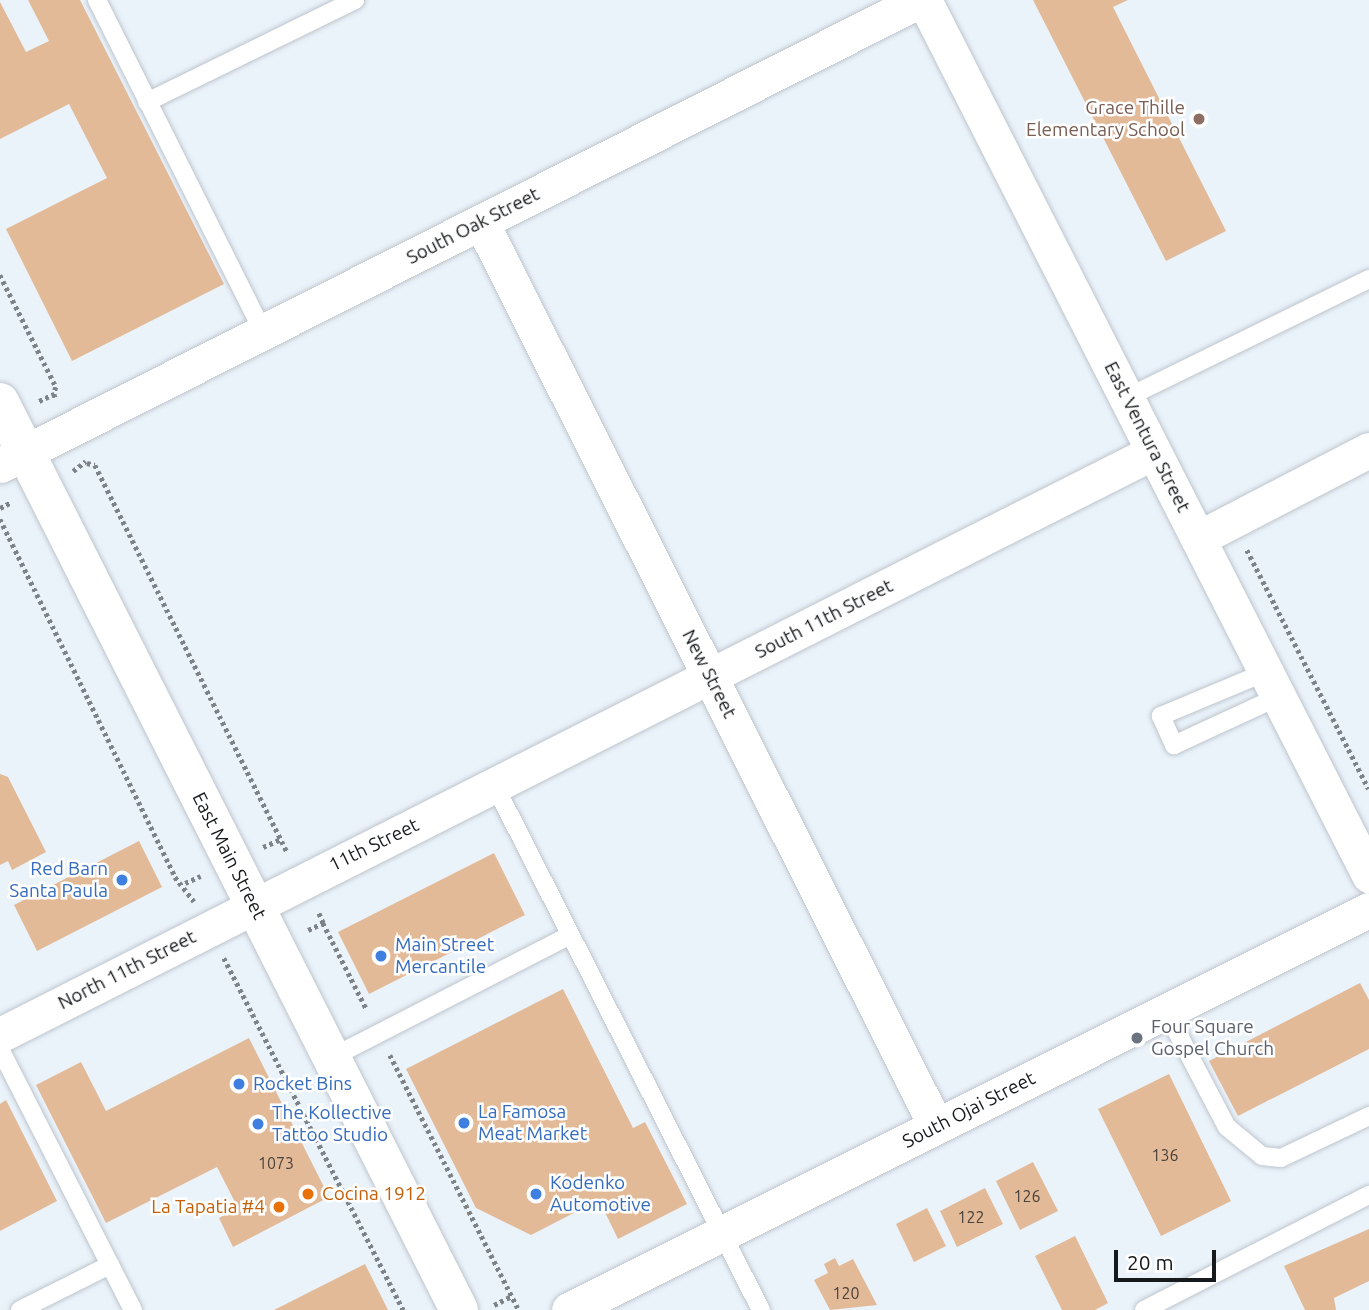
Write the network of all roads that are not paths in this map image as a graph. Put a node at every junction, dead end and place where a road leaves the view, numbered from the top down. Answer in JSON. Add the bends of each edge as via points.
{"nodes":[{"id":1,"x":97,"y":0,"type":"edge"},
{"id":2,"x":355,"y":0,"type":"edge"},
{"id":3,"x":922,"y":0,"type":"edge"},
{"id":4,"x":147,"y":102,"type":"junction"},
{"id":5,"x":481,"y":222,"type":"junction"},
{"id":6,"x":1369,"y":279,"type":"edge"},
{"id":7,"x":263,"y":332,"type":"junction"},
{"id":8,"x":1126,"y":398,"type":"junction"},
{"id":9,"x":0,"y":402,"type":"edge"},
{"id":10,"x":1369,"y":450,"type":"edge"},
{"id":11,"x":1153,"y":452,"type":"junction"},
{"id":12,"x":13,"y":459,"type":"edge"},
{"id":13,"x":1199,"y":538,"type":"junction"},
{"id":14,"x":710,"y":677,"type":"junction"},
{"id":15,"x":1272,"y":684,"type":"junction"},
{"id":16,"x":495,"y":786,"type":"junction"},
{"id":17,"x":1369,"y":875,"type":"edge"},
{"id":18,"x":254,"y":905,"type":"junction"},
{"id":19,"x":1369,"y":911,"type":"edge"},
{"id":20,"x":570,"y":935,"type":"junction"},
{"id":21,"x":1166,"y":1011,"type":"junction"},
{"id":22,"x":0,"y":1035,"type":"edge"},
{"id":23,"x":0,"y":1049,"type":"edge"},
{"id":24,"x":331,"y":1058,"type":"junction"},
{"id":25,"x":1369,"y":1116,"type":"edge"},
{"id":26,"x":936,"y":1126,"type":"junction"},
{"id":27,"x":1369,"y":1195,"type":"edge"},
{"id":28,"x":721,"y":1234,"type":"junction"},
{"id":29,"x":110,"y":1265,"type":"junction"},
{"id":30,"x":20,"y":1310,"type":"edge"},
{"id":31,"x":133,"y":1310,"type":"edge"},
{"id":32,"x":458,"y":1310,"type":"edge"},
{"id":33,"x":569,"y":1310,"type":"edge"},
{"id":34,"x":761,"y":1310,"type":"edge"},
{"id":35,"x":1144,"y":1310,"type":"edge"}],
"edges":[{"from":1,"to":4,"type":"lane"},
{"from":2,"to":4,"type":"lane"},
{"from":3,"to":5,"type":"street","name":"South Oak Street"},
{"from":3,"to":8,"type":"street","name":"East Ventura Street"},
{"from":4,"to":7,"type":"lane"},
{"from":5,"to":7,"type":"street","name":"South Oak Street"},
{"from":5,"to":14,"type":"street","name":"New Street"},
{"from":6,"to":8,"type":"lane"},
{"from":7,"to":12,"type":"street","name":"South Oak Street"},
{"from":8,"to":11,"type":"street","name":"East Ventura Street"},
{"from":9,"to":12,"type":"street","name":"East Main Street"},
{"from":10,"to":13,"type":"street"},
{"from":11,"to":13,"type":"street","name":"East Ventura Street"},
{"from":11,"to":14,"type":"street","name":"South 11th Street"},
{"from":12,"to":18,"type":"street","name":"East Main Street"},
{"from":13,"to":15,"type":"street","name":"East Ventura Street"},
{"from":14,"to":16,"type":"street","name":"South 11th Street"},
{"from":14,"to":26,"type":"street","name":"New Street"},
{"from":15,"to":15,"type":"lane","via":[[1174,745],[1161,716]]},
{"from":15,"to":17,"type":"street","name":"East Ventura Street"},
{"from":16,"to":18,"type":"street","name":"11th Street"},
{"from":16,"to":20,"type":"lane"},
{"from":18,"to":22,"type":"street","name":"North 11th Street"},
{"from":18,"to":24,"type":"street","name":"East Main Street"},
{"from":19,"to":21,"type":"street","name":"South Ojai Street"},
{"from":20,"to":24,"type":"lane"},
{"from":20,"to":28,"type":"lane"},
{"from":21,"to":25,"type":"lane","via":[[1227,1127],[1262,1156],[1281,1158]]},
{"from":21,"to":26,"type":"street","name":"South Ojai Street"},
{"from":23,"to":29,"type":"lane"},
{"from":24,"to":32,"type":"street","name":"East Main Street"},
{"from":26,"to":28,"type":"street","name":"South Ojai Street"},
{"from":27,"to":35,"type":"lane"},
{"from":28,"to":33,"type":"street","name":"South Ojai Street"},
{"from":28,"to":34,"type":"lane"},
{"from":29,"to":30,"type":"lane"},
{"from":29,"to":31,"type":"lane"}]}
